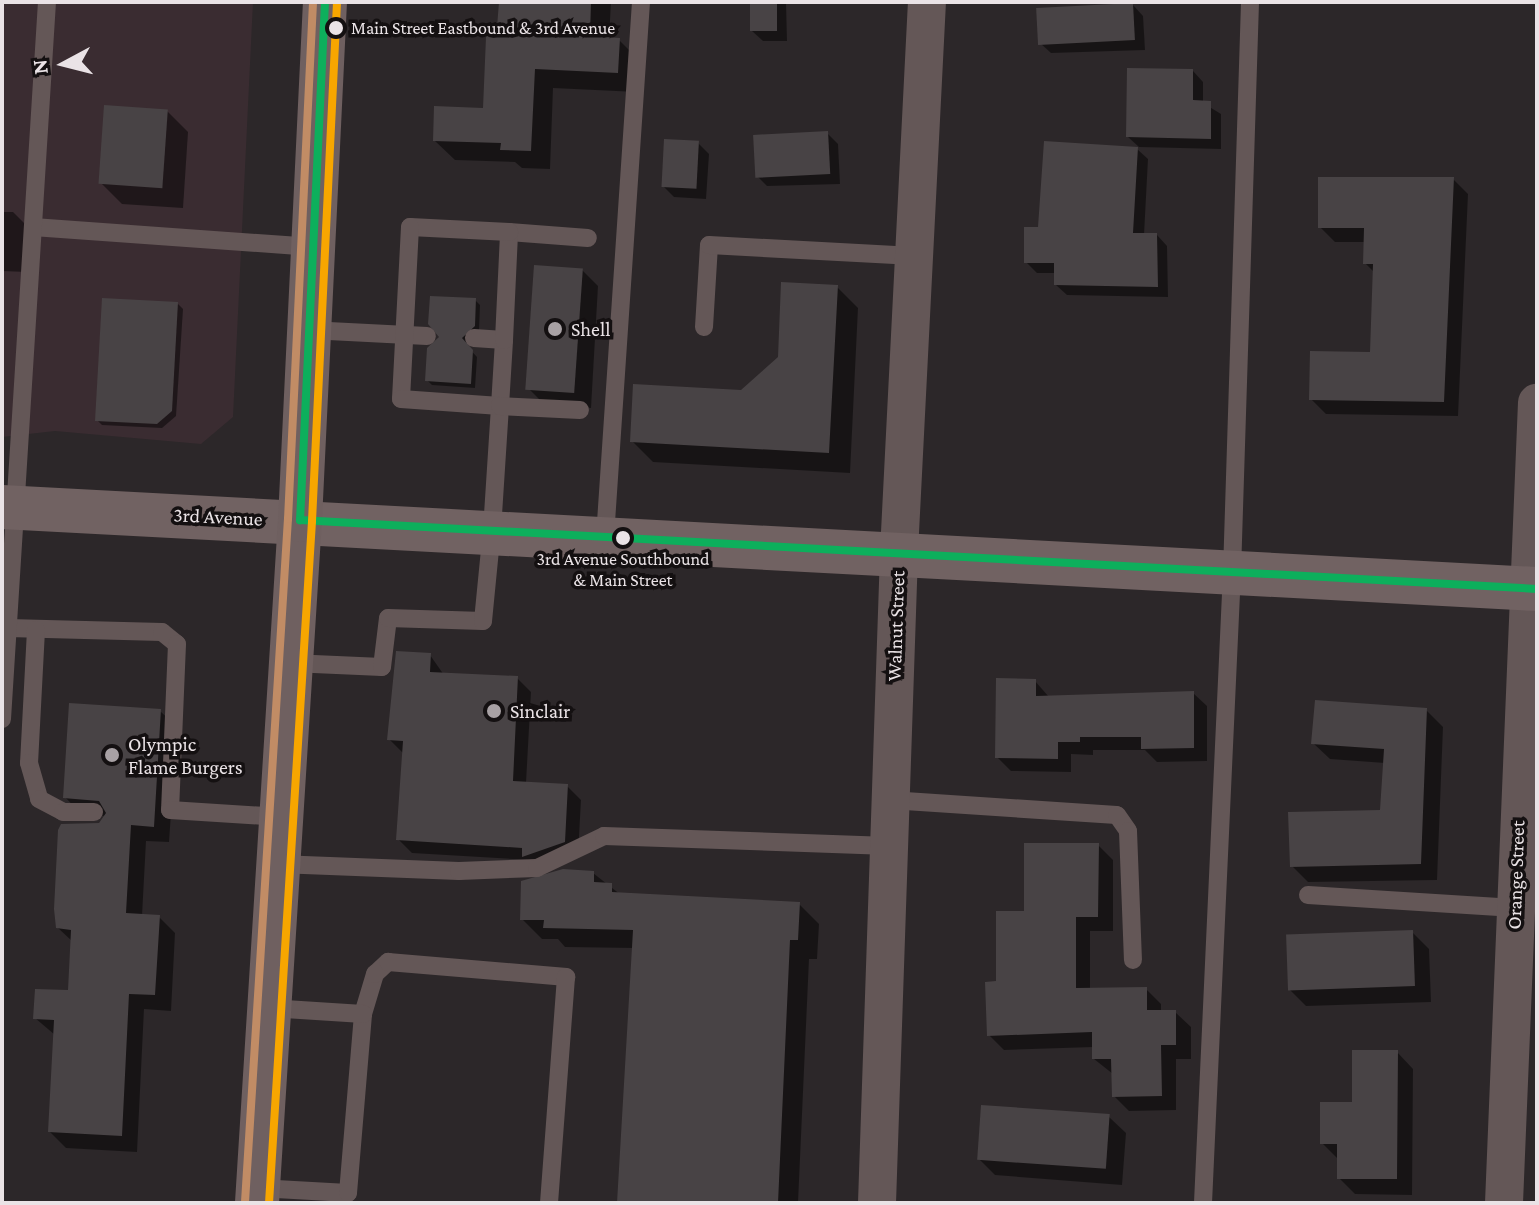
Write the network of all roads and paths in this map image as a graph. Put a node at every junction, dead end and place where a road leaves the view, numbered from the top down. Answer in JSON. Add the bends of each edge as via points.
{"nodes":[{"id":1,"x":47,"y":2,"type":"edge"},
{"id":2,"x":325,"y":2,"type":"edge"},
{"id":3,"x":641,"y":2,"type":"edge"},
{"id":4,"x":927,"y":2,"type":"edge"},
{"id":5,"x":1250,"y":2,"type":"edge"},
{"id":6,"x":33,"y":227,"type":"junction"},
{"id":7,"x":509,"y":232,"type":"junction"},
{"id":8,"x":588,"y":238,"type":"dead end"},
{"id":9,"x":313,"y":247,"type":"junction"},
{"id":10,"x":914,"y":256,"type":"junction"},
{"id":11,"x":704,"y":327,"type":"dead end"},
{"id":12,"x":309,"y":330,"type":"junction"},
{"id":13,"x":404,"y":335,"type":"junction"},
{"id":14,"x":427,"y":336,"type":"dead end"},
{"id":15,"x":474,"y":338,"type":"dead end"},
{"id":16,"x":504,"y":340,"type":"junction"},
{"id":17,"x":1537,"y":403,"type":"edge"},
{"id":18,"x":500,"y":406,"type":"junction"},
{"id":19,"x":580,"y":410,"type":"dead end"},
{"id":20,"x":9,"y":507,"type":"edge"},
{"id":21,"x":300,"y":520,"type":"junction"},
{"id":22,"x":492,"y":530,"type":"junction"},
{"id":23,"x":605,"y":537,"type":"junction"},
{"id":24,"x":899,"y":552,"type":"junction"},
{"id":25,"x":1232,"y":572,"type":"junction"},
{"id":26,"x":1532,"y":588,"type":"edge"},
{"id":27,"x":8,"y":628,"type":"junction"},
{"id":28,"x":36,"y":630,"type":"junction"},
{"id":29,"x":291,"y":663,"type":"junction"},
{"id":30,"x":2,"y":719,"type":"edge"},
{"id":31,"x":890,"y":800,"type":"junction"},
{"id":32,"x":94,"y":812,"type":"dead end"},
{"id":33,"x":281,"y":817,"type":"junction"},
{"id":34,"x":889,"y":846,"type":"junction"},
{"id":35,"x":278,"y":864,"type":"junction"},
{"id":36,"x":1308,"y":895,"type":"dead end"},
{"id":37,"x":1515,"y":908,"type":"junction"},
{"id":38,"x":1133,"y":960,"type":"dead end"},
{"id":39,"x":269,"y":1008,"type":"junction"},
{"id":40,"x":363,"y":1014,"type":"junction"},
{"id":41,"x":258,"y":1196,"type":"edge"},
{"id":42,"x":348,"y":1198,"type":"edge"},
{"id":43,"x":549,"y":1203,"type":"edge"},
{"id":44,"x":877,"y":1203,"type":"edge"},
{"id":45,"x":1203,"y":1203,"type":"edge"},
{"id":46,"x":1504,"y":1203,"type":"edge"}],
"edges":[{"from":1,"to":6,"type":"lane"},
{"from":2,"to":9,"type":"main road"},
{"from":3,"to":23,"type":"lane"},
{"from":4,"to":10,"type":"street","name":"Walnut Street"},
{"from":5,"to":25,"type":"lane"},
{"from":6,"to":9,"type":"lane"},
{"from":6,"to":20,"type":"lane"},
{"from":7,"to":8,"type":"lane"},
{"from":7,"to":13,"type":"lane","via":[[410,227]]},
{"from":7,"to":16,"type":"lane"},
{"from":9,"to":12,"type":"main road"},
{"from":10,"to":11,"type":"lane","via":[[709,245]]},
{"from":10,"to":24,"type":"street","name":"Walnut Street"},
{"from":12,"to":13,"type":"lane"},
{"from":12,"to":21,"type":"main road"},
{"from":13,"to":14,"type":"lane"},
{"from":13,"to":18,"type":"lane","via":[[401,399]]},
{"from":15,"to":16,"type":"lane"},
{"from":16,"to":18,"type":"lane"},
{"from":17,"to":26,"type":"street","name":"Orange Street"},
{"from":18,"to":19,"type":"lane"},
{"from":18,"to":22,"type":"lane"},
{"from":20,"to":21,"type":"street","name":"3rd Avenue"},
{"from":20,"to":27,"type":"lane"},
{"from":21,"to":22,"type":"street","name":"3rd Avenue"},
{"from":21,"to":29,"type":"main road"},
{"from":22,"to":23,"type":"street","name":"3rd Avenue"},
{"from":22,"to":29,"type":"lane","via":[[483,621],[388,618],[382,667]]},
{"from":23,"to":24,"type":"street","name":"3rd Avenue"},
{"from":24,"to":25,"type":"street","name":"3rd Avenue"},
{"from":24,"to":31,"type":"street","name":"Walnut Street"},
{"from":25,"to":26,"type":"street","name":"3rd Avenue"},
{"from":25,"to":45,"type":"lane"},
{"from":26,"to":37,"type":"street","name":"Orange Street"},
{"from":27,"to":28,"type":"lane"},
{"from":27,"to":30,"type":"lane"},
{"from":28,"to":32,"type":"lane","via":[[29,763],[39,799],[63,812]]},
{"from":28,"to":33,"type":"lane","via":[[162,632],[177,644],[162,810]]},
{"from":29,"to":33,"type":"main road"},
{"from":31,"to":34,"type":"street","name":"Walnut Street"},
{"from":31,"to":38,"type":"lane","via":[[1117,815],[1128,831]]},
{"from":33,"to":35,"type":"main road"},
{"from":34,"to":35,"type":"lane","via":[[604,836],[537,868],[459,871]]},
{"from":34,"to":44,"type":"street","name":"Walnut Street"},
{"from":35,"to":39,"type":"main road"},
{"from":36,"to":37,"type":"lane"},
{"from":37,"to":46,"type":"street","name":"Orange Street"},
{"from":39,"to":40,"type":"lane"},
{"from":39,"to":41,"type":"main road"},
{"from":40,"to":42,"type":"lane"},
{"from":40,"to":43,"type":"lane","via":[[375,974],[388,962],[566,977]]},
{"from":41,"to":42,"type":"lane"}]}
